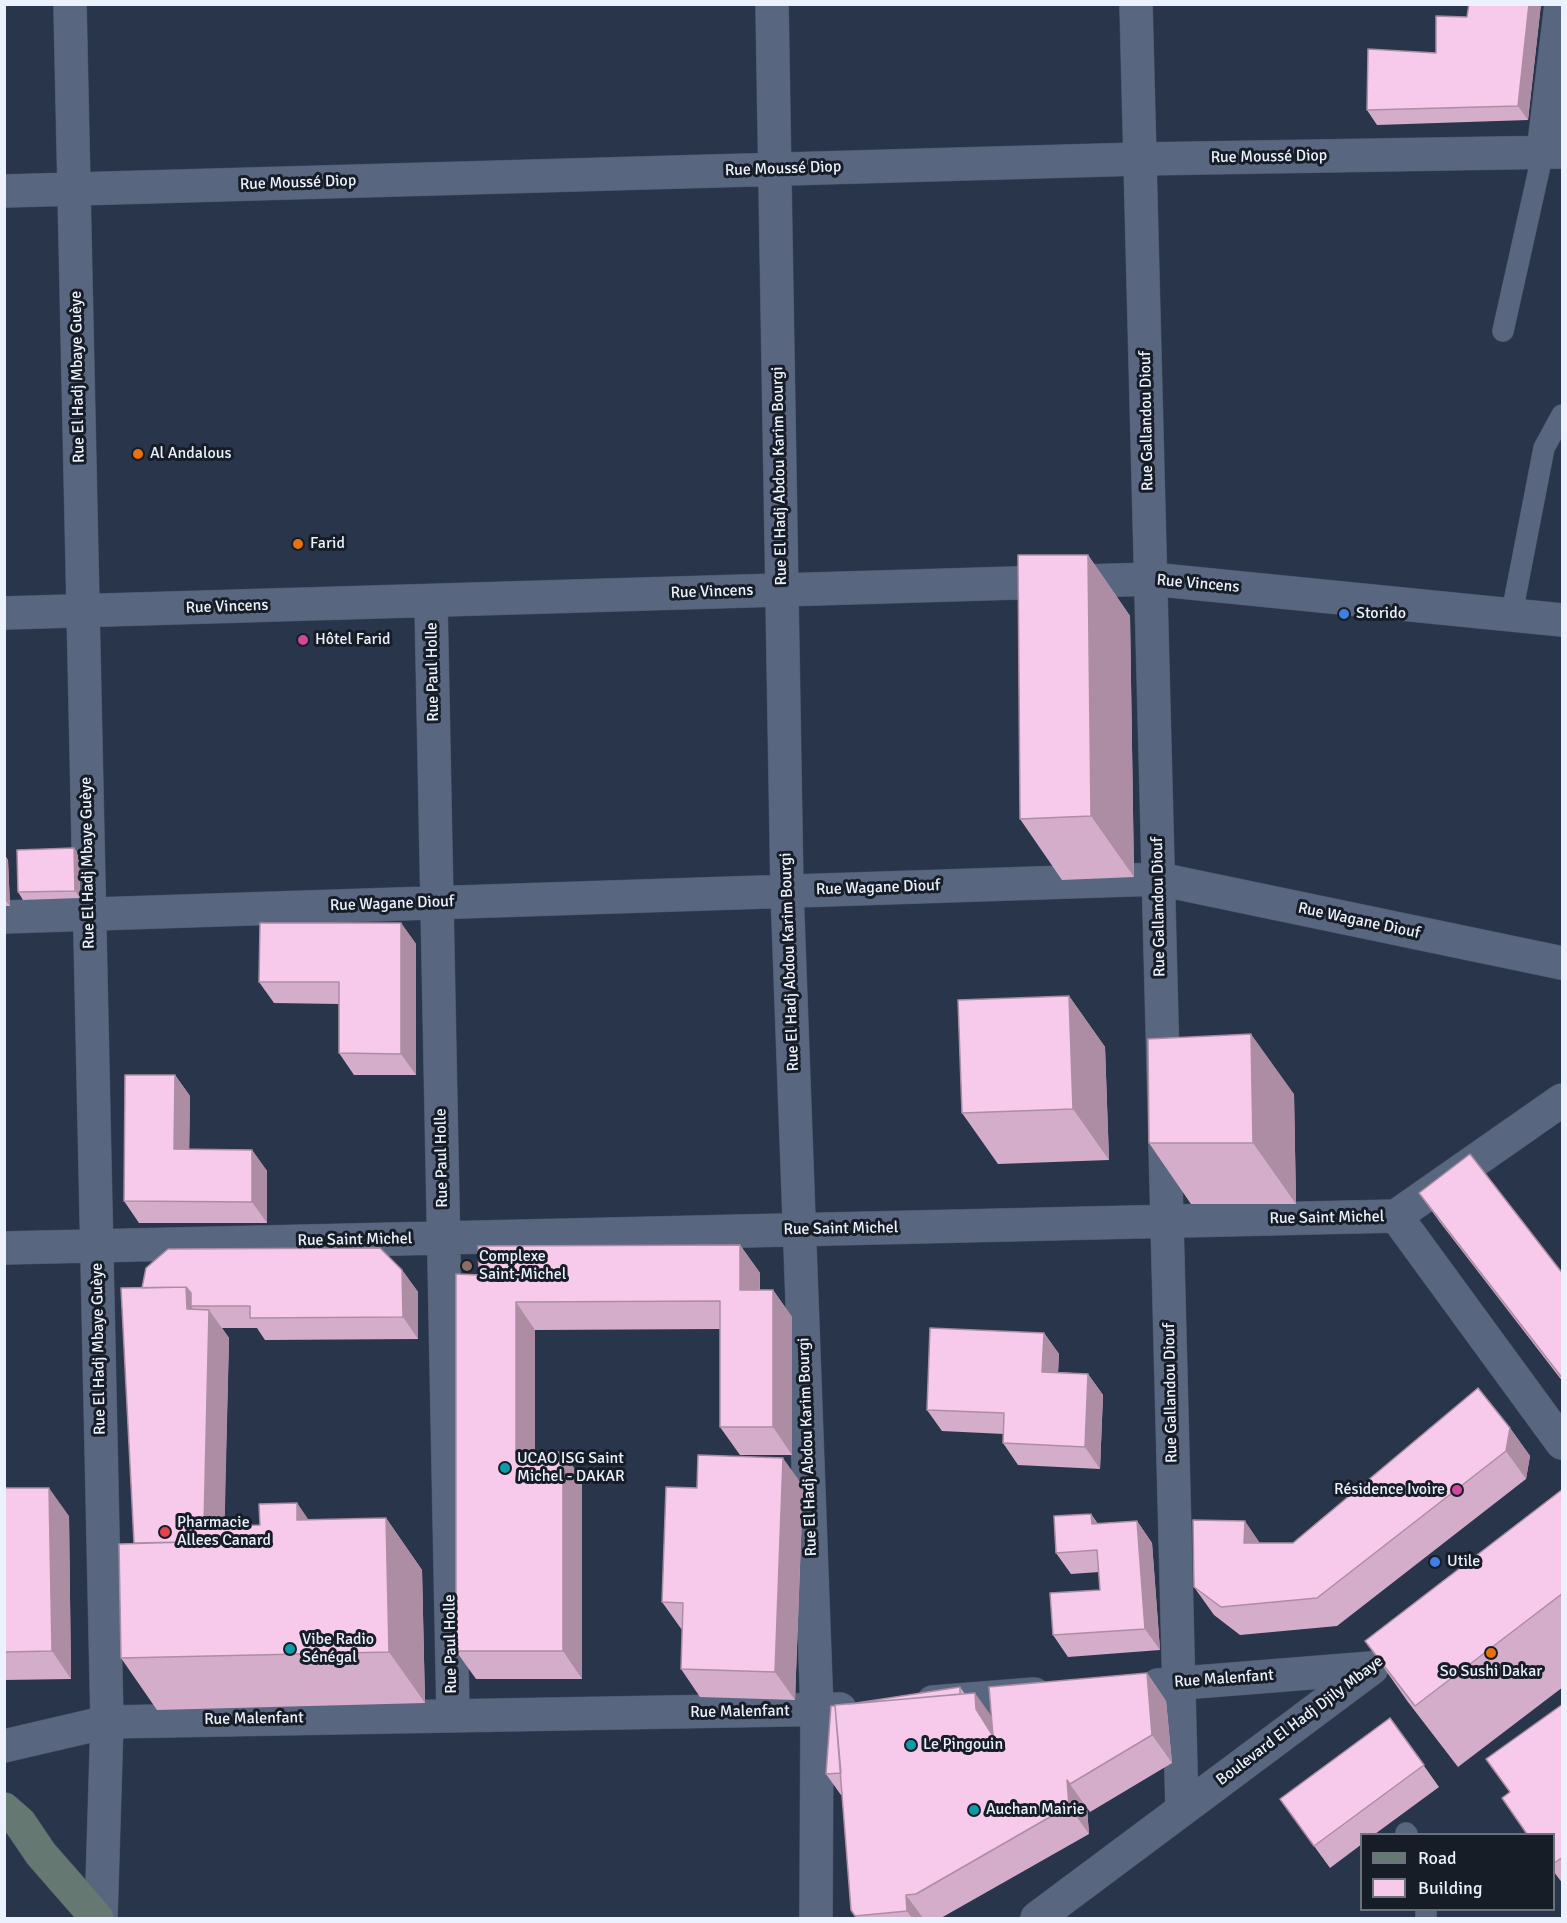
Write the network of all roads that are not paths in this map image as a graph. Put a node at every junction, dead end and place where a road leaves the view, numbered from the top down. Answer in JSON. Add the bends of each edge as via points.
{"nodes":[{"id":1,"x":70,"y":4,"type":"edge"},
{"id":2,"x":772,"y":4,"type":"edge"},
{"id":3,"x":1136,"y":4,"type":"edge"},
{"id":4,"x":1561,"y":4,"type":"edge"},
{"id":5,"x":1553,"y":152,"type":"edge"},
{"id":6,"x":1140,"y":159,"type":"junction"},
{"id":7,"x":775,"y":170,"type":"junction"},
{"id":8,"x":74,"y":189,"type":"junction"},
{"id":9,"x":4,"y":191,"type":"edge"},
{"id":10,"x":1503,"y":331,"type":"dead end"},
{"id":11,"x":1563,"y":415,"type":"edge"},
{"id":12,"x":1151,"y":579,"type":"junction"},
{"id":13,"x":783,"y":590,"type":"junction"},
{"id":14,"x":431,"y":601,"type":"junction"},
{"id":15,"x":83,"y":611,"type":"junction"},
{"id":16,"x":4,"y":613,"type":"edge"},
{"id":17,"x":1512,"y":613,"type":"junction"},
{"id":18,"x":1563,"y":620,"type":"edge"},
{"id":19,"x":1159,"y":879,"type":"junction"},
{"id":20,"x":787,"y":891,"type":"junction"},
{"id":21,"x":437,"y":903,"type":"junction"},
{"id":22,"x":89,"y":914,"type":"junction"},
{"id":23,"x":4,"y":917,"type":"edge"},
{"id":24,"x":1563,"y":963,"type":"edge"},
{"id":25,"x":1563,"y":1100,"type":"edge"},
{"id":26,"x":1396,"y":1216,"type":"junction"},
{"id":27,"x":1167,"y":1221,"type":"junction"},
{"id":28,"x":800,"y":1230,"type":"junction"},
{"id":29,"x":444,"y":1238,"type":"junction"},
{"id":30,"x":96,"y":1246,"type":"junction"},
{"id":31,"x":4,"y":1248,"type":"edge"},
{"id":32,"x":1563,"y":1443,"type":"edge"},
{"id":33,"x":1400,"y":1646,"type":"edge"},
{"id":34,"x":1371,"y":1668,"type":"junction"},
{"id":35,"x":1179,"y":1683,"type":"junction"},
{"id":36,"x":1132,"y":1687,"type":"edge"},
{"id":37,"x":1062,"y":1692,"type":"edge"},
{"id":38,"x":817,"y":1711,"type":"junction"},
{"id":39,"x":453,"y":1715,"type":"junction"},
{"id":40,"x":107,"y":1722,"type":"junction"},
{"id":41,"x":4,"y":1746,"type":"edge"},
{"id":42,"x":4,"y":1809,"type":"edge"},
{"id":43,"x":1182,"y":1810,"type":"junction"},
{"id":44,"x":41,"y":1854,"type":"junction"},
{"id":45,"x":64,"y":1918,"type":"edge"},
{"id":46,"x":99,"y":1918,"type":"edge"},
{"id":47,"x":816,"y":1918,"type":"edge"},
{"id":48,"x":1037,"y":1918,"type":"edge"}],
"edges":[{"from":1,"to":8,"type":"street","name":"Rue El Hadj Mbaye Guèye"},
{"from":2,"to":7,"type":"street","name":"Rue El Hadj Abdou Karim Bourgi"},
{"from":3,"to":6,"type":"street","name":"Rue Gallandou Diouf"},
{"from":4,"to":5,"type":"street"},
{"from":5,"to":6,"type":"street","name":"Rue Moussé Diop"},
{"from":5,"to":10,"type":"lane"},
{"from":6,"to":7,"type":"street","name":"Rue Moussé Diop"},
{"from":6,"to":12,"type":"street","name":"Rue Gallandou Diouf"},
{"from":7,"to":8,"type":"street","name":"Rue Moussé Diop"},
{"from":7,"to":13,"type":"street","name":"Rue El Hadj Abdou Karim Bourgi"},
{"from":8,"to":9,"type":"street","name":"Rue Moussé Diop"},
{"from":8,"to":15,"type":"street","name":"Rue El Hadj Mbaye Guèye"},
{"from":11,"to":17,"type":"lane","via":[[1544,448]]},
{"from":12,"to":13,"type":"street","name":"Rue Vincens"},
{"from":12,"to":17,"type":"street","name":"Rue Vincens"},
{"from":12,"to":19,"type":"street","name":"Rue Gallandou Diouf"},
{"from":13,"to":14,"type":"street","name":"Rue Vincens"},
{"from":13,"to":20,"type":"street","name":"Rue El Hadj Abdou Karim Bourgi"},
{"from":14,"to":15,"type":"street","name":"Rue Vincens"},
{"from":14,"to":21,"type":"street","name":"Rue Paul Holle"},
{"from":15,"to":16,"type":"street","name":"Rue Vincens"},
{"from":15,"to":22,"type":"street","name":"Rue El Hadj Mbaye Guèye"},
{"from":17,"to":18,"type":"street","name":"Rue Vincens"},
{"from":19,"to":20,"type":"street","name":"Rue Wagane Diouf"},
{"from":19,"to":24,"type":"street","name":"Rue Wagane Diouf"},
{"from":19,"to":27,"type":"street","name":"Rue Gallandou Diouf"},
{"from":20,"to":21,"type":"street","name":"Rue Wagane Diouf"},
{"from":20,"to":28,"type":"street","name":"Rue El Hadj Abdou Karim Bourgi"},
{"from":21,"to":22,"type":"street","name":"Rue Wagane Diouf"},
{"from":21,"to":29,"type":"street","name":"Rue Paul Holle"},
{"from":22,"to":23,"type":"street","name":"Rue Wagane Diouf"},
{"from":22,"to":30,"type":"street","name":"Rue El Hadj Mbaye Guèye"},
{"from":25,"to":26,"type":"street"},
{"from":26,"to":27,"type":"street","name":"Rue Saint Michel"},
{"from":26,"to":32,"type":"street","name":"Rue Saint Michel"},
{"from":27,"to":28,"type":"street","name":"Rue Saint Michel"},
{"from":27,"to":35,"type":"street","name":"Rue Gallandou Diouf"},
{"from":28,"to":29,"type":"street","name":"Rue Saint Michel"},
{"from":28,"to":38,"type":"street","name":"Rue El Hadj Abdou Karim Bourgi"},
{"from":29,"to":30,"type":"street","name":"Rue Saint Michel"},
{"from":29,"to":39,"type":"street","name":"Rue Paul Holle"},
{"from":30,"to":31,"type":"street","name":"Rue Saint Michel"},
{"from":30,"to":40,"type":"street","name":"Rue El Hadj Mbaye Guèye"},
{"from":33,"to":34,"type":"street","name":"Boulevard El Hadj Djily Mbaye"},
{"from":34,"to":35,"type":"street","name":"Rue Malenfant"},
{"from":34,"to":43,"type":"street","name":"Boulevard El Hadj Djily Mbaye"},
{"from":35,"to":36,"type":"street","name":"Rue Malenfant"},
{"from":35,"to":43,"type":"street","name":"Rue Gallandou Diouf"},
{"from":37,"to":38,"type":"street","name":"Rue Malenfant"},
{"from":38,"to":39,"type":"street","name":"Rue Malenfant"},
{"from":38,"to":47,"type":"street","name":"Rue El Hadj Abdou Karim Bourgi"},
{"from":39,"to":40,"type":"street","name":"Rue Malenfant"},
{"from":40,"to":41,"type":"street","name":"Rue Malenfant"},
{"from":40,"to":46,"type":"street","name":"Rue El Hadj Mbaye Guèye"},
{"from":42,"to":44,"type":"street","via":[[20,1823]]},
{"from":43,"to":48,"type":"street","name":"Boulevard El Hadj Djily Mbaye"},
{"from":44,"to":45,"type":"street"},
{"from":44,"to":46,"type":"street"}]}
